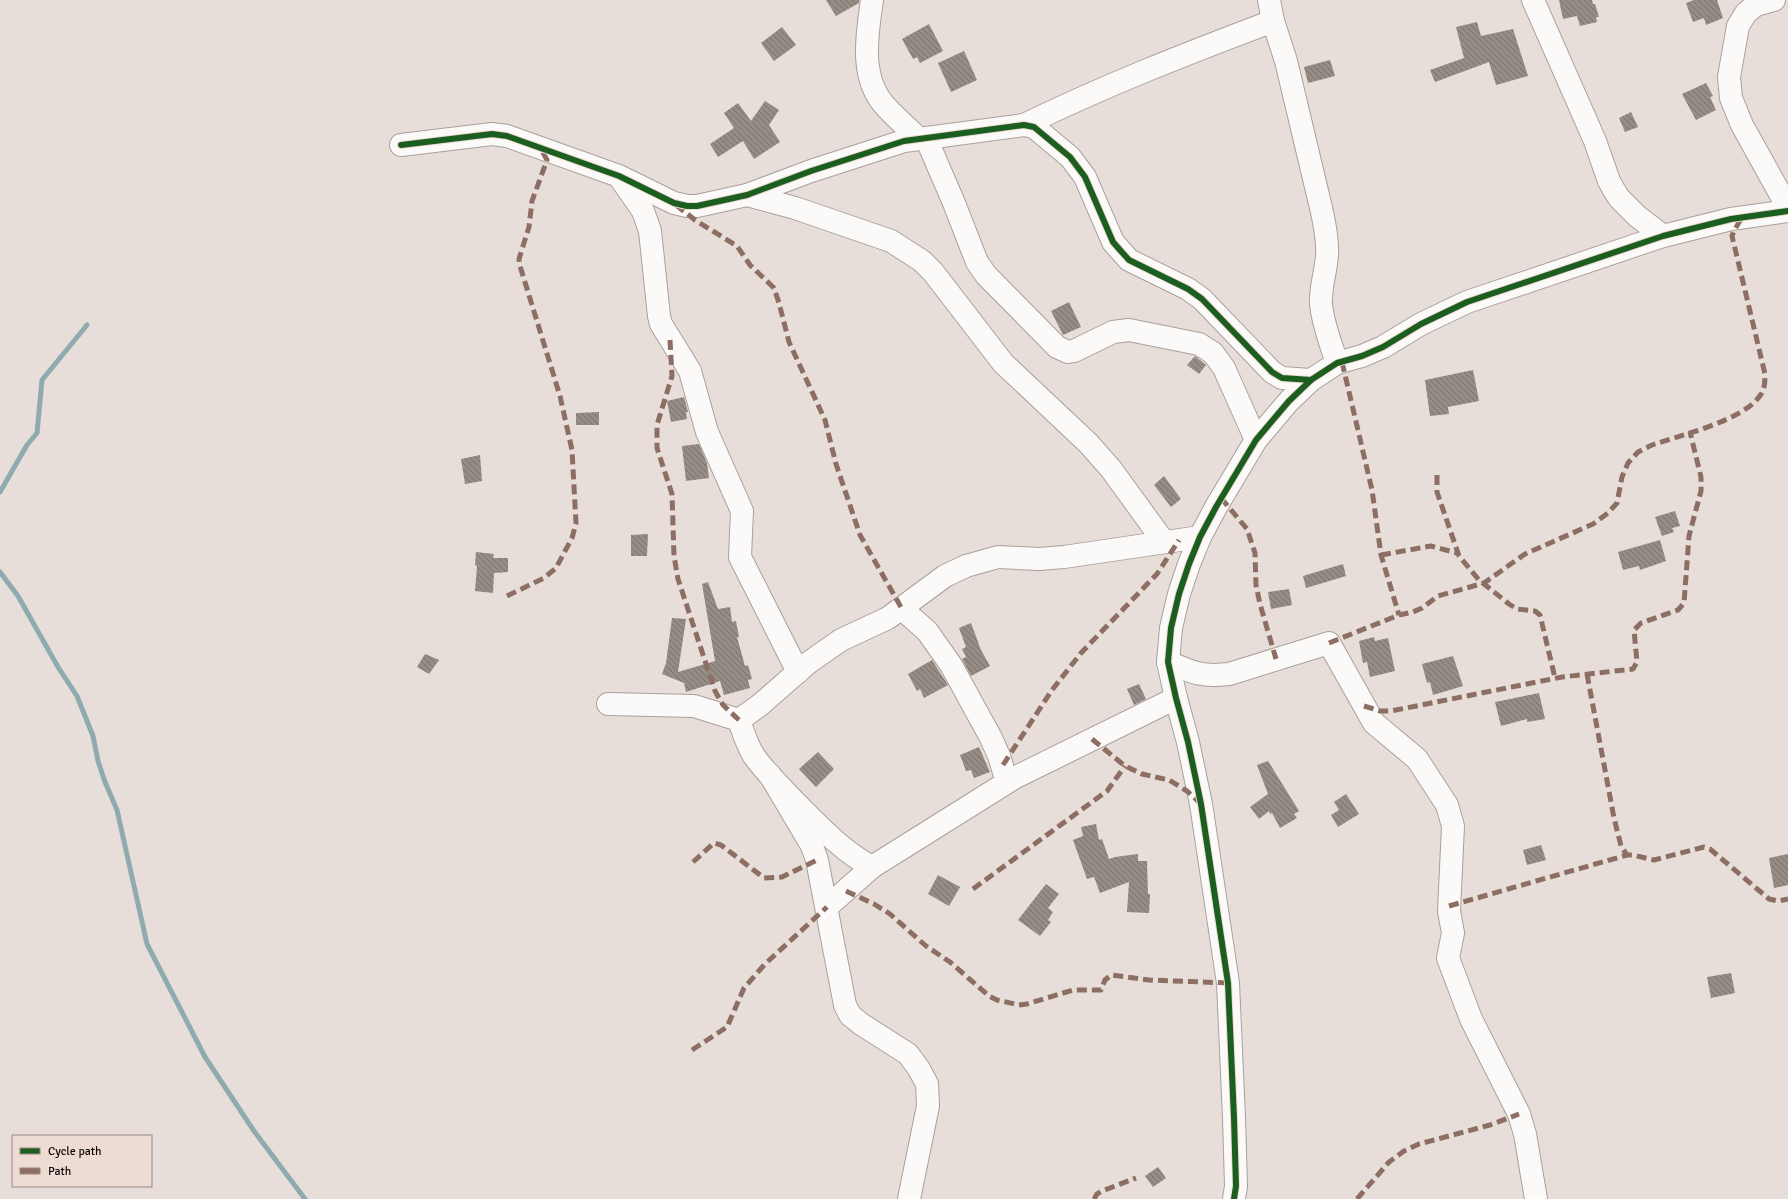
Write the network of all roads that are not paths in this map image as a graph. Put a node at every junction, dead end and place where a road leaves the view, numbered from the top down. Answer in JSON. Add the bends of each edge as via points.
{"nodes":[{"id":1,"x":872,"y":0,"type":"edge"},
{"id":2,"x":1269,"y":0,"type":"edge"},
{"id":3,"x":1533,"y":0,"type":"edge"},
{"id":4,"x":1774,"y":0,"type":"edge"},
{"id":5,"x":1273,"y":21,"type":"junction"},
{"id":6,"x":1024,"y":125,"type":"junction"},
{"id":7,"x":923,"y":138,"type":"junction"},
{"id":8,"x":401,"y":145,"type":"dead end"},
{"id":9,"x":619,"y":176,"type":"junction"},
{"id":10,"x":747,"y":195,"type":"junction"},
{"id":11,"x":1788,"y":210,"type":"edge"},
{"id":12,"x":1663,"y":236,"type":"junction"},
{"id":13,"x":1337,"y":363,"type":"junction"},
{"id":14,"x":1311,"y":380,"type":"junction"},
{"id":15,"x":1256,"y":440,"type":"junction"},
{"id":16,"x":1200,"y":537,"type":"junction"},
{"id":17,"x":1164,"y":542,"type":"junction"},
{"id":18,"x":902,"y":609,"type":"junction"},
{"id":19,"x":1168,"y":662,"type":"junction"},
{"id":20,"x":798,"y":672,"type":"junction"},
{"id":21,"x":1176,"y":698,"type":"junction"},
{"id":22,"x":608,"y":704,"type":"dead end"},
{"id":23,"x":739,"y":720,"type":"junction"},
{"id":24,"x":770,"y":775,"type":"junction"},
{"id":25,"x":1007,"y":782,"type":"junction"},
{"id":26,"x":872,"y":867,"type":"junction"},
{"id":27,"x":827,"y":907,"type":"junction"},
{"id":28,"x":909,"y":1199,"type":"edge"},
{"id":29,"x":1234,"y":1199,"type":"edge"},
{"id":30,"x":1536,"y":1199,"type":"edge"}],
"edges":[{"from":1,"to":7,"type":"street","via":[[866,51],[875,90],[885,106]]},
{"from":2,"to":5,"type":"street"},
{"from":3,"to":12,"type":"street","via":[[1595,141],[1609,181],[1619,198]]},
{"from":4,"to":11,"type":"street","via":[[1756,5],[1746,13],[1738,26],[1729,77],[1731,98],[1742,125]]},
{"from":5,"to":6,"type":"street","via":[[1130,76]]},
{"from":5,"to":13,"type":"street","via":[[1286,61],[1327,236],[1321,304]]},
{"from":6,"to":7,"type":"street"},
{"from":6,"to":14,"type":"street","via":[[1034,127],[1070,157],[1085,177],[1113,242],[1130,260],[1188,289],[1202,299],[1272,372],[1282,378]]},
{"from":7,"to":10,"type":"street","via":[[904,141],[811,171]]},
{"from":7,"to":15,"type":"street","via":[[977,262],[986,275],[1057,347],[1068,352],[1074,351],[1113,332],[1129,330],[1199,344],[1213,353],[1224,368]]},
{"from":8,"to":9,"type":"street","via":[[492,134],[514,139]]},
{"from":9,"to":10,"type":"street","via":[[674,203],[687,206]]},
{"from":9,"to":20,"type":"street","via":[[647,219],[658,316],[690,371],[706,432],[742,511],[740,557]]},
{"from":10,"to":17,"type":"street","via":[[795,208],[891,241],[922,261],[1003,363],[1111,468]]},
{"from":11,"to":12,"type":"street","via":[[1731,219]]},
{"from":12,"to":13,"type":"street","via":[[1468,302],[1420,324],[1383,347]]},
{"from":13,"to":14,"type":"street"},
{"from":14,"to":15,"type":"street","via":[[1289,401]]},
{"from":15,"to":16,"type":"street"},
{"from":16,"to":17,"type":"street"},
{"from":16,"to":19,"type":"street","via":[[1179,594]]},
{"from":17,"to":18,"type":"street","via":[[1064,557],[998,557],[983,560],[945,576]]},
{"from":18,"to":20,"type":"street","via":[[841,640]]},
{"from":18,"to":25,"type":"street","via":[[928,631],[951,665],[994,744]]},
{"from":19,"to":21,"type":"street"},
{"from":19,"to":30,"type":"street","via":[[1196,674],[1229,674],[1329,643],[1374,723],[1417,759],[1447,805],[1452,821],[1449,911],[1453,933],[1449,963],[1471,1019],[1519,1114]]},
{"from":20,"to":23,"type":"street"},
{"from":21,"to":25,"type":"street"},
{"from":21,"to":29,"type":"street","via":[[1201,804],[1228,983],[1236,1186]]},
{"from":22,"to":23,"type":"street","via":[[686,705]]},
{"from":23,"to":24,"type":"street","via":[[754,757]]},
{"from":24,"to":26,"type":"street","via":[[840,846]]},
{"from":24,"to":27,"type":"street","via":[[812,846]]},
{"from":25,"to":26,"type":"street"},
{"from":26,"to":27,"type":"street"},
{"from":27,"to":28,"type":"street","via":[[842,992],[850,1015],[908,1054],[927,1084],[928,1106]]}]}
